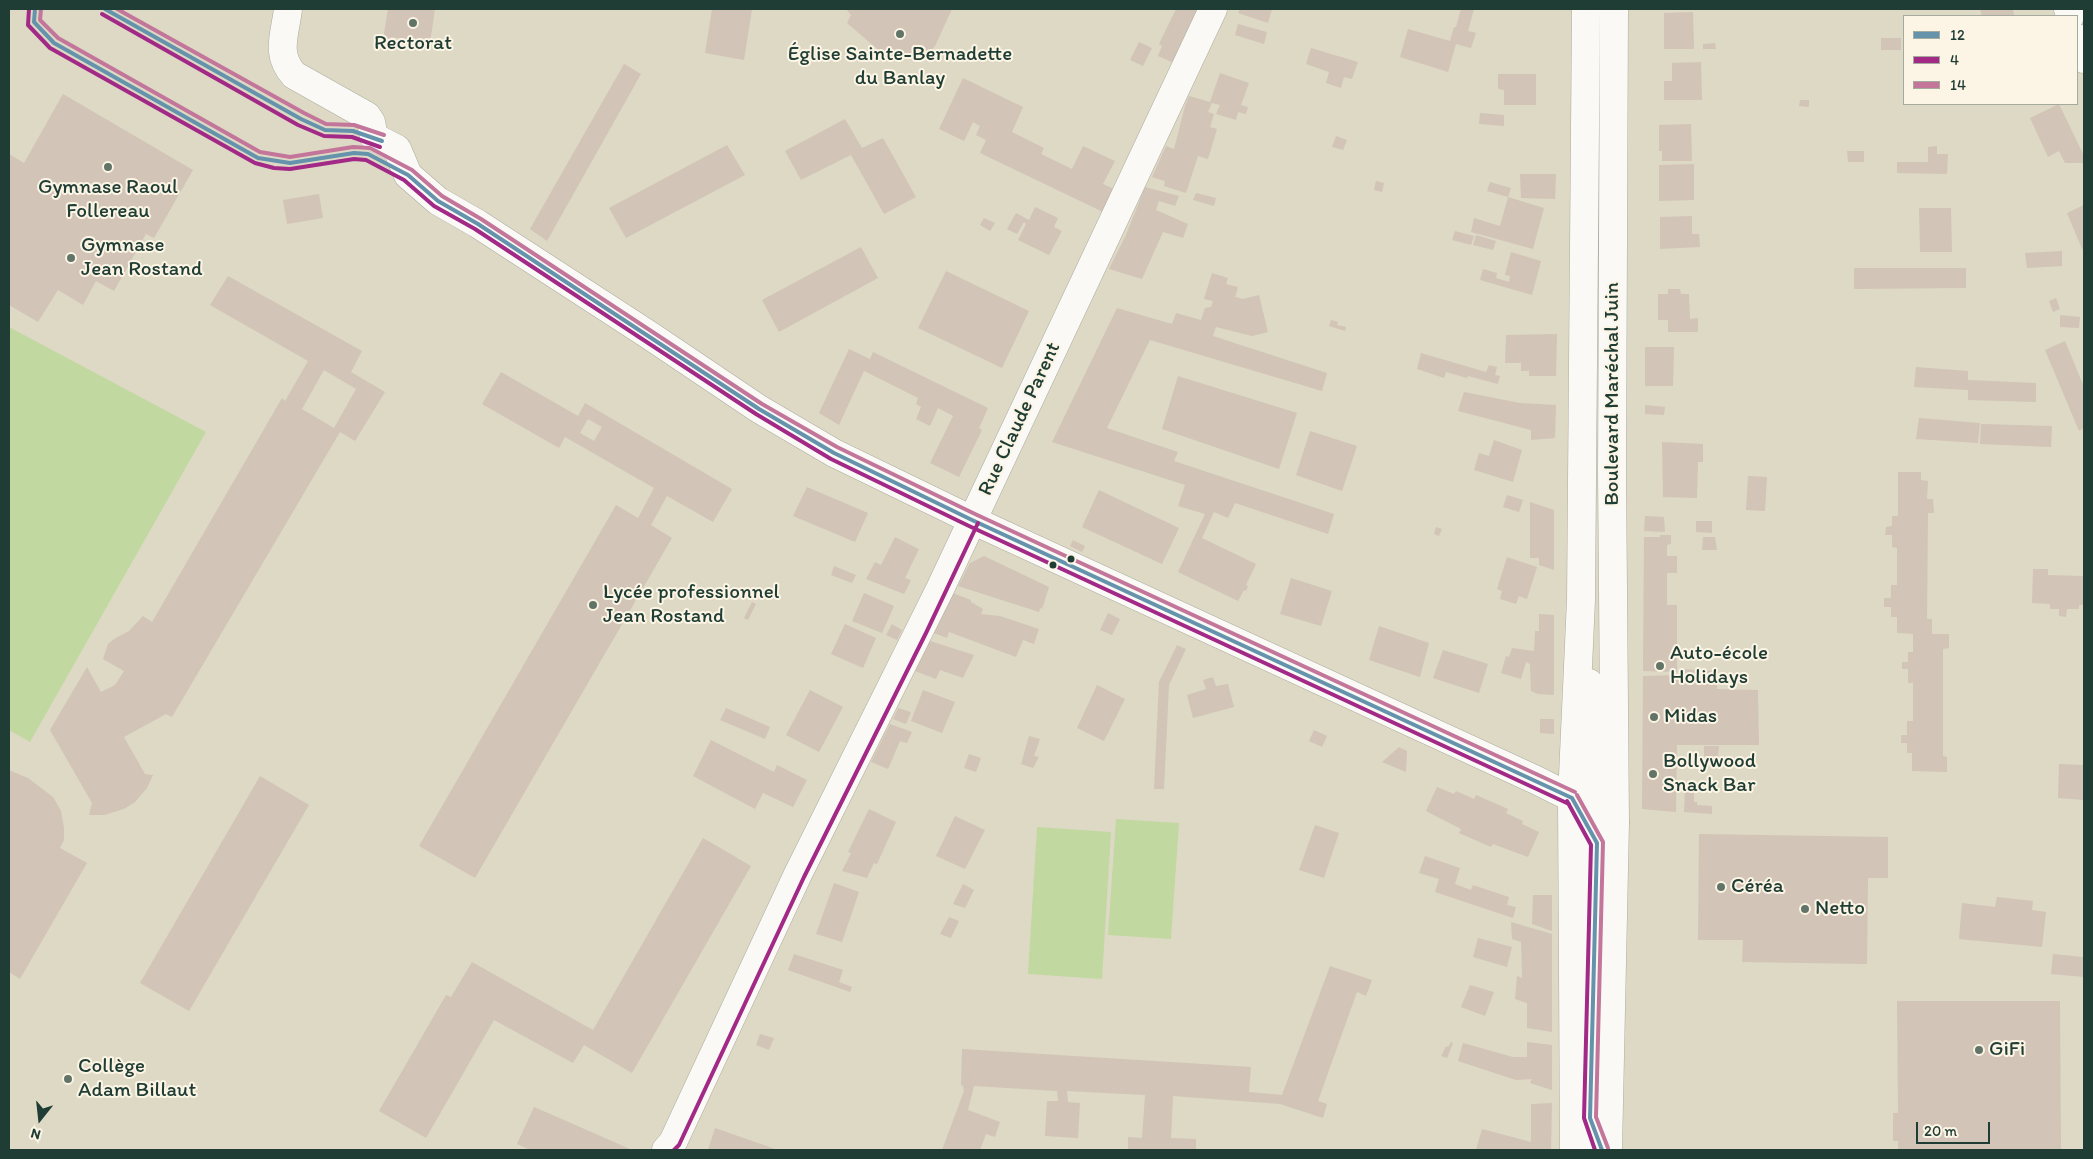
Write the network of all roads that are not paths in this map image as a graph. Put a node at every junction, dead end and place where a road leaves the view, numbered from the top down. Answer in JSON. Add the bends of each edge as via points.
{"nodes":[{"id":1,"x":288,"y":9,"type":"edge"},
{"id":2,"x":1213,"y":9,"type":"edge"},
{"id":3,"x":1586,"y":9,"type":"edge"},
{"id":4,"x":1614,"y":9,"type":"edge"},
{"id":5,"x":2078,"y":41,"type":"edge"},
{"id":6,"x":2084,"y":59,"type":"edge"},
{"id":7,"x":972,"y":520,"type":"junction"},
{"id":8,"x":1615,"y":779,"type":"junction"},
{"id":9,"x":1581,"y":795,"type":"junction"},
{"id":10,"x":1615,"y":822,"type":"junction"},
{"id":11,"x":666,"y":1150,"type":"edge"},
{"id":12,"x":1574,"y":1150,"type":"edge"},
{"id":13,"x":1602,"y":1150,"type":"edge"},
{"id":14,"x":1608,"y":1150,"type":"edge"}],
"edges":[{"from":1,"to":7,"type":"street","via":[[282,56],[285,65],[294,75],[367,116],[374,137],[396,149],[408,175],[438,201],[834,454]]},
{"from":2,"to":7,"type":"street","name":"Rue Claude Parent"},
{"from":3,"to":9,"type":"street","name":"Boulevard Maréchal Juin"},
{"from":4,"to":8,"type":"street","name":"Boulevard Maréchal Juin","via":[[1612,473]]},
{"from":5,"to":6,"type":"street"},
{"from":7,"to":9,"type":"street","via":[[1536,780]]},
{"from":7,"to":11,"type":"street","name":"Rue Claude Parent","via":[[798,874],[674,1142]]},
{"from":8,"to":9,"type":"street"},
{"from":8,"to":10,"type":"street","name":"Boulevard Maréchal Juin"},
{"from":9,"to":10,"type":"street"},
{"from":9,"to":12,"type":"street","name":"Boulevard Maréchal Juin"},
{"from":9,"to":13,"type":"street","via":[[1597,843],[1590,1118]]},
{"from":10,"to":14,"type":"street","name":"Boulevard Maréchal Juin"}]}
